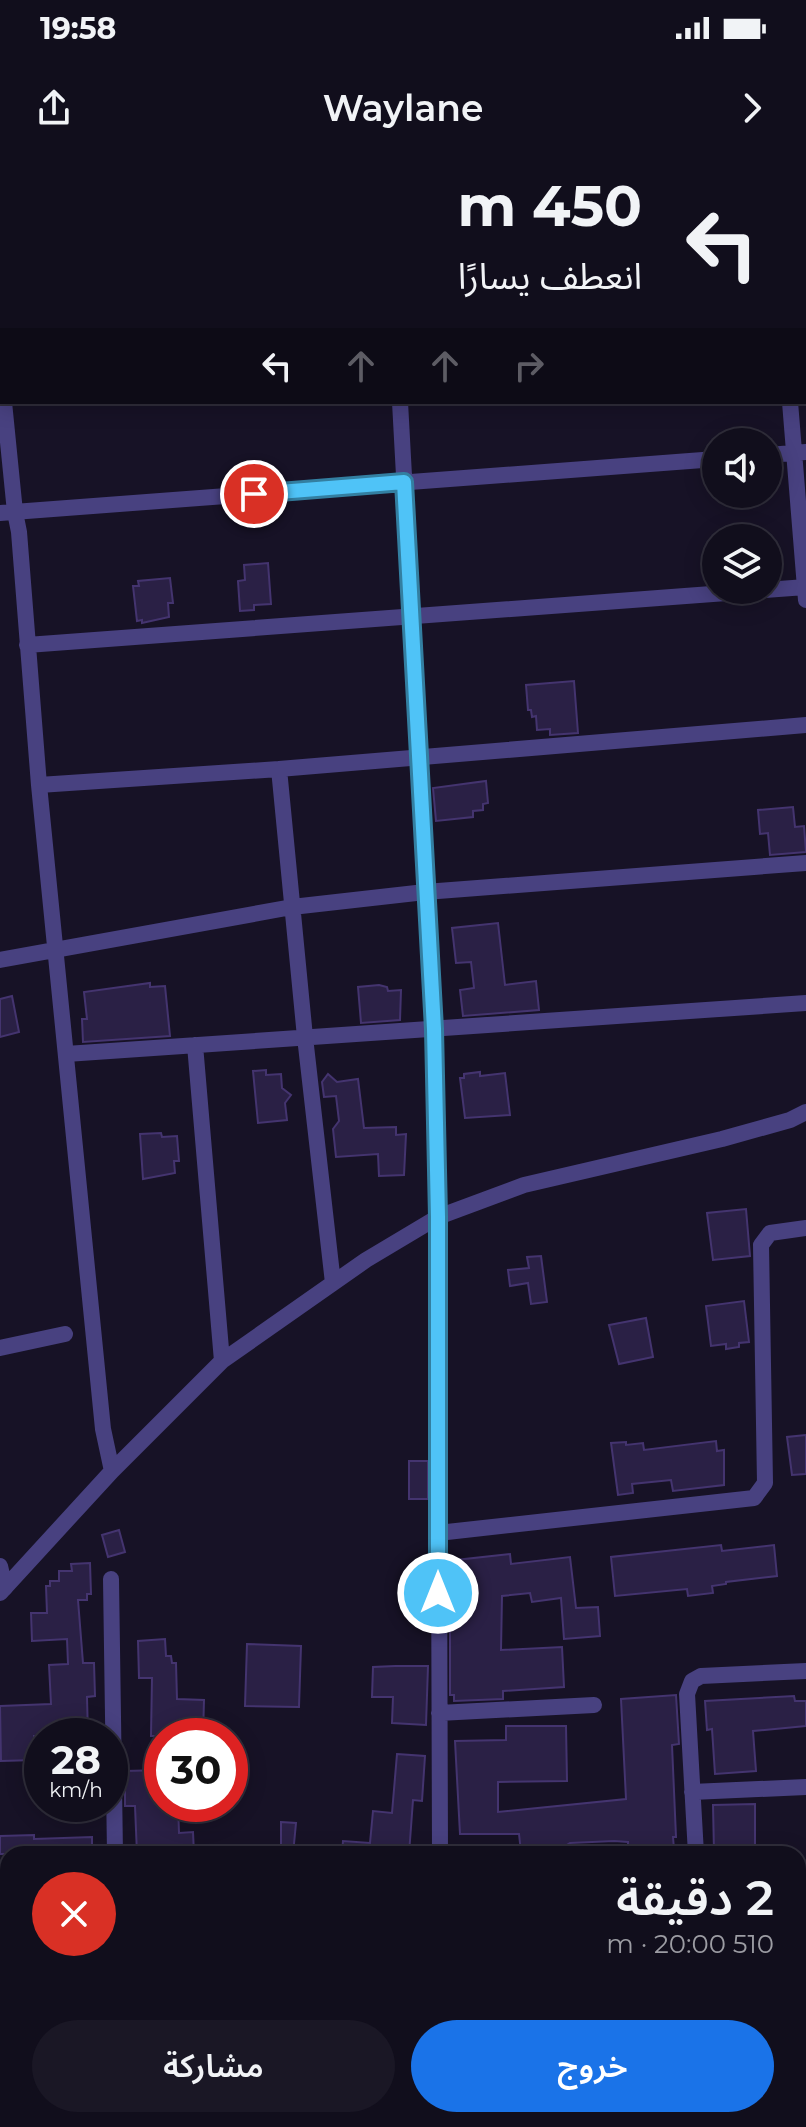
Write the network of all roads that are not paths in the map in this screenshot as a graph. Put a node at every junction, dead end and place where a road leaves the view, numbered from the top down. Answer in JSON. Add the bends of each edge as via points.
{"nodes":[{"id":1,"x":4,"y":404,"type":"edge"},
{"id":2,"x":400,"y":404,"type":"edge"},
{"id":3,"x":790,"y":404,"type":"edge"},
{"id":4,"x":799,"y":452,"type":"edge"},
{"id":5,"x":702,"y":460,"type":"edge"},
{"id":6,"x":404,"y":482,"type":"junction"},
{"id":7,"x":7,"y":512,"type":"edge"},
{"id":8,"x":806,"y":587,"type":"edge"},
{"id":9,"x":806,"y":600,"type":"edge"},
{"id":10,"x":411,"y":616,"type":"junction"},
{"id":11,"x":27,"y":645,"type":"junction"},
{"id":12,"x":806,"y":725,"type":"edge"},
{"id":13,"x":418,"y":756,"type":"junction"},
{"id":14,"x":279,"y":769,"type":"junction"},
{"id":15,"x":39,"y":785,"type":"junction"},
{"id":16,"x":806,"y":863,"type":"edge"},
{"id":17,"x":425,"y":892,"type":"junction"},
{"id":18,"x":292,"y":907,"type":"junction"},
{"id":19,"x":55,"y":951,"type":"junction"},
{"id":20,"x":0,"y":960,"type":"edge"},
{"id":21,"x":806,"y":1003,"type":"edge"},
{"id":22,"x":434,"y":1029,"type":"junction"},
{"id":23,"x":305,"y":1037,"type":"junction"},
{"id":24,"x":195,"y":1045,"type":"junction"},
{"id":25,"x":66,"y":1054,"type":"junction"},
{"id":26,"x":806,"y":1112,"type":"edge"},
{"id":27,"x":438,"y":1217,"type":"junction"},
{"id":28,"x":806,"y":1228,"type":"edge"},
{"id":29,"x":333,"y":1283,"type":"junction"},
{"id":30,"x":65,"y":1334,"type":"dead end"},
{"id":31,"x":0,"y":1348,"type":"edge"},
{"id":32,"x":222,"y":1361,"type":"junction"},
{"id":33,"x":112,"y":1471,"type":"junction"},
{"id":34,"x":438,"y":1533,"type":"junction"},
{"id":35,"x":0,"y":1566,"type":"edge"},
{"id":36,"x":111,"y":1579,"type":"dead end"},
{"id":37,"x":2,"y":1590,"type":"edge"},
{"id":38,"x":806,"y":1671,"type":"edge"},
{"id":39,"x":594,"y":1705,"type":"dead end"},
{"id":40,"x":439,"y":1713,"type":"junction"},
{"id":41,"x":806,"y":1787,"type":"edge"},
{"id":42,"x":692,"y":1792,"type":"junction"},
{"id":43,"x":115,"y":1846,"type":"edge"},
{"id":44,"x":440,"y":1846,"type":"edge"},
{"id":45,"x":695,"y":1846,"type":"edge"}],
"edges":[{"from":1,"to":7,"type":"street"},
{"from":2,"to":6,"type":"street"},
{"from":3,"to":4,"type":"street"},
{"from":4,"to":8,"type":"street"},
{"from":5,"to":6,"type":"street"},
{"from":6,"to":7,"type":"street"},
{"from":6,"to":10,"type":"street"},
{"from":7,"to":11,"type":"street","via":[[19,532]]},
{"from":8,"to":9,"type":"street"},
{"from":8,"to":10,"type":"street"},
{"from":10,"to":11,"type":"street"},
{"from":10,"to":13,"type":"street"},
{"from":11,"to":15,"type":"street"},
{"from":12,"to":13,"type":"street"},
{"from":13,"to":14,"type":"street"},
{"from":13,"to":17,"type":"street"},
{"from":14,"to":15,"type":"street"},
{"from":14,"to":18,"type":"street"},
{"from":15,"to":19,"type":"street"},
{"from":16,"to":17,"type":"street"},
{"from":17,"to":18,"type":"street"},
{"from":17,"to":22,"type":"street"},
{"from":18,"to":19,"type":"street"},
{"from":18,"to":23,"type":"street"},
{"from":19,"to":20,"type":"street"},
{"from":19,"to":25,"type":"street"},
{"from":21,"to":22,"type":"street"},
{"from":22,"to":23,"type":"street"},
{"from":22,"to":27,"type":"street"},
{"from":23,"to":24,"type":"street"},
{"from":23,"to":29,"type":"street"},
{"from":24,"to":25,"type":"street"},
{"from":24,"to":32,"type":"street"},
{"from":25,"to":33,"type":"street","via":[[103,1429]]},
{"from":26,"to":27,"type":"street","via":[[722,1139],[524,1185]]},
{"from":27,"to":29,"type":"street"},
{"from":27,"to":34,"type":"street"},
{"from":28,"to":34,"type":"street","via":[[770,1233],[761,1245],[765,1483],[754,1498]]},
{"from":29,"to":32,"type":"street"},
{"from":30,"to":31,"type":"street"},
{"from":32,"to":33,"type":"street"},
{"from":33,"to":37,"type":"street"},
{"from":34,"to":40,"type":"street"},
{"from":35,"to":37,"type":"street"},
{"from":36,"to":43,"type":"street"},
{"from":38,"to":42,"type":"street","via":[[701,1676],[692,1681],[687,1694]]},
{"from":39,"to":40,"type":"street"},
{"from":40,"to":44,"type":"street"},
{"from":41,"to":42,"type":"street"},
{"from":42,"to":45,"type":"street"}]}
